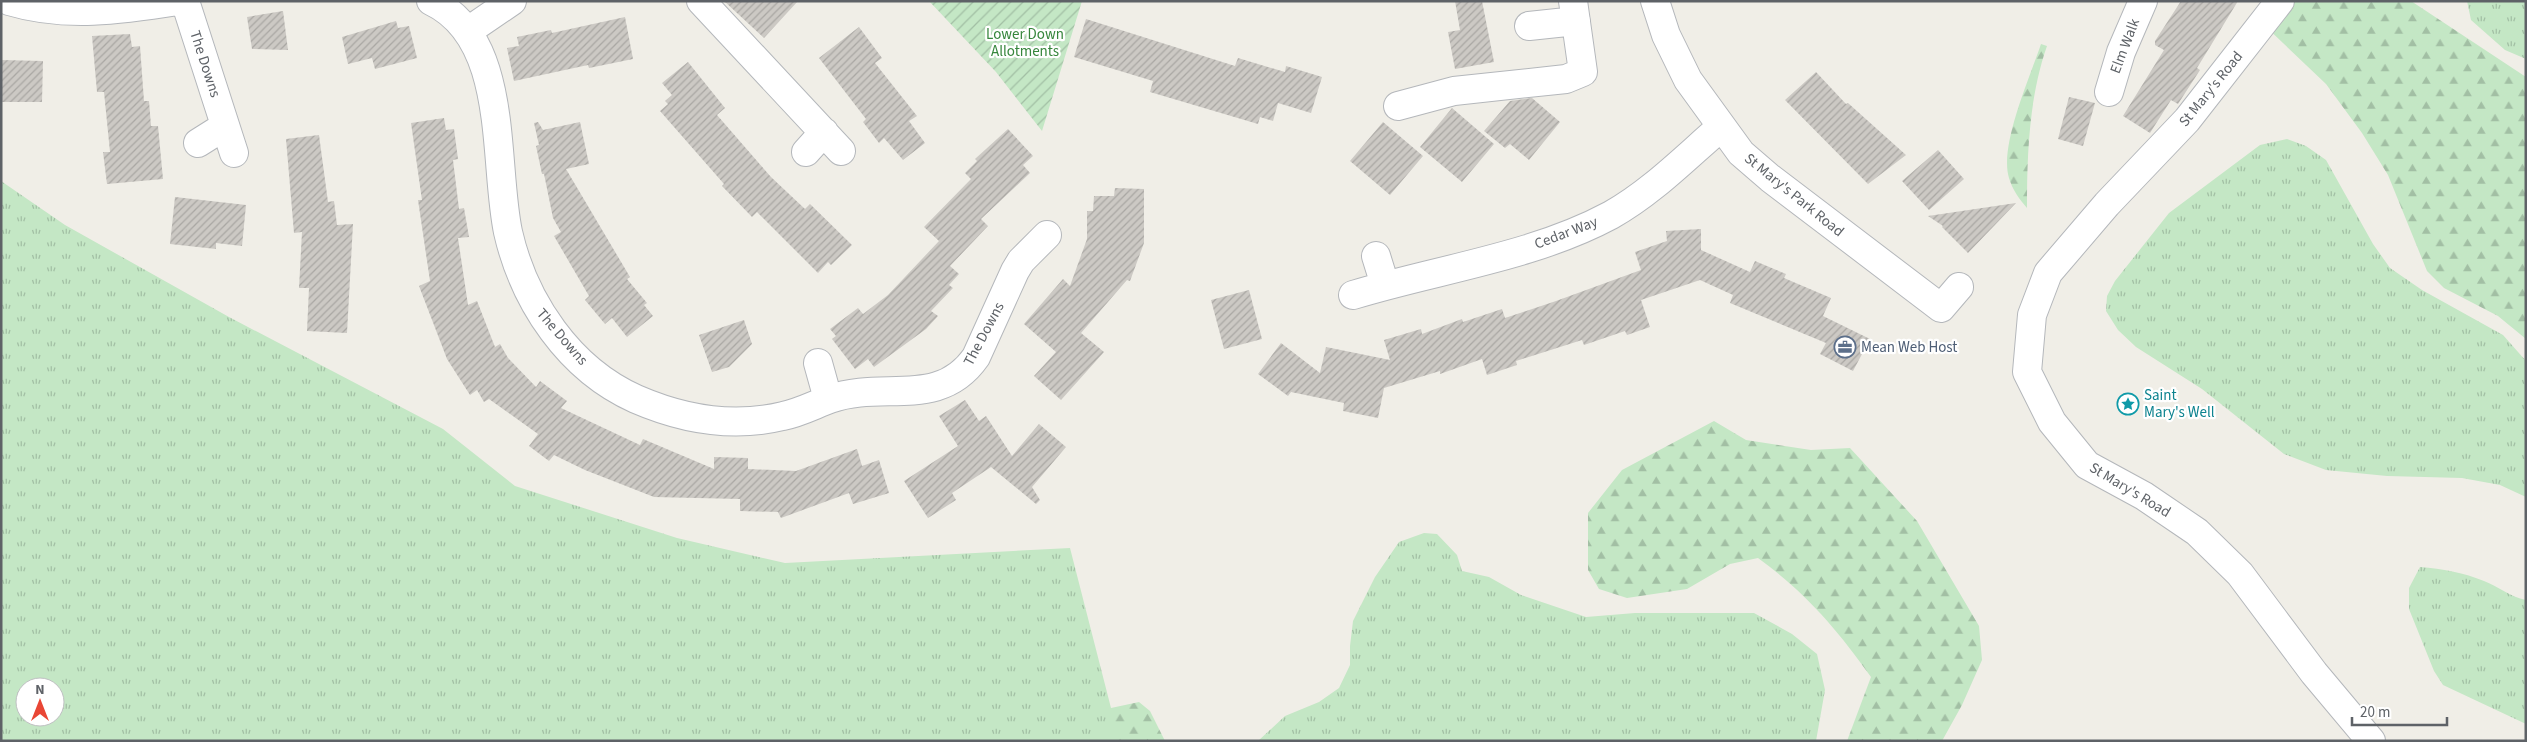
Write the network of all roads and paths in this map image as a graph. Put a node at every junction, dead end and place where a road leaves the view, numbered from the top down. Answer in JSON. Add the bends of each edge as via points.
{"nodes":[{"id":1,"x":10,"y":1,"type":"edge"},
{"id":2,"x":178,"y":1,"type":"edge"},
{"id":3,"x":185,"y":1,"type":"edge"},
{"id":4,"x":431,"y":1,"type":"edge"},
{"id":5,"x":512,"y":1,"type":"edge"},
{"id":6,"x":701,"y":1,"type":"edge"},
{"id":7,"x":1655,"y":1,"type":"edge"},
{"id":8,"x":2143,"y":1,"type":"edge"},
{"id":9,"x":2280,"y":1,"type":"edge"},
{"id":10,"x":1574,"y":11,"type":"edge"},
{"id":11,"x":1529,"y":26,"type":"dead end"},
{"id":12,"x":468,"y":31,"type":"junction"},
{"id":13,"x":2109,"y":92,"type":"dead end"},
{"id":14,"x":1398,"y":106,"type":"dead end"},
{"id":15,"x":225,"y":126,"type":"junction"},
{"id":16,"x":1721,"y":127,"type":"junction"},
{"id":17,"x":198,"y":143,"type":"dead end"},
{"id":18,"x":806,"y":152,"type":"dead end"},
{"id":19,"x":234,"y":153,"type":"dead end"},
{"id":20,"x":1031,"y":243,"type":"dead end"},
{"id":21,"x":1376,"y":256,"type":"dead end"},
{"id":22,"x":1385,"y":285,"type":"junction"},
{"id":23,"x":1959,"y":287,"type":"dead end"},
{"id":24,"x":1353,"y":295,"type":"dead end"},
{"id":25,"x":818,"y":363,"type":"dead end"},
{"id":26,"x":828,"y":400,"type":"junction"},
{"id":27,"x":2371,"y":741,"type":"edge"}],
"edges":[{"from":1,"to":2,"type":"street","via":[[45,10],[93,12]]},
{"from":3,"to":15,"type":"street","name":"The Downs"},
{"from":4,"to":12,"type":"street","name":"The Downs","via":[[453,14]]},
{"from":5,"to":12,"type":"street"},
{"from":6,"to":18,"type":"street","via":[[833,141]]},
{"from":7,"to":16,"type":"street","name":"St Mary's Park Road","via":[[1680,64]]},
{"from":8,"to":13,"type":"street","name":"Elm Walk"},
{"from":9,"to":27,"type":"street","name":"St Mary's Road","via":[[2187,120],[2107,204],[2048,273],[2032,315],[2027,372],[2052,422],[2087,465],[2144,496],[2197,532],[2240,574],[2314,673]]},
{"from":10,"to":11,"type":"street"},
{"from":10,"to":14,"type":"street","via":[[1583,72],[1566,78],[1454,91]]},
{"from":12,"to":26,"type":"street","name":"The Downs","via":[[488,76],[504,208],[518,266],[539,312],[580,360],[622,393],[674,412],[716,421],[740,422],[783,416]]},
{"from":15,"to":17,"type":"street"},
{"from":15,"to":19,"type":"street","name":"The Downs"},
{"from":16,"to":22,"type":"street","name":"Cedar Way","via":[[1646,192],[1584,228],[1539,245]]},
{"from":16,"to":23,"type":"street","name":"St Mary's Park Road","via":[[1741,153],[1770,178],[1941,308]]},
{"from":20,"to":26,"type":"street","name":"The Downs","via":[[1013,274],[976,357],[955,380],[934,387],[863,391]]},
{"from":21,"to":22,"type":"street"},
{"from":22,"to":24,"type":"street","name":"Cedar Way"},
{"from":25,"to":26,"type":"street"}]}
